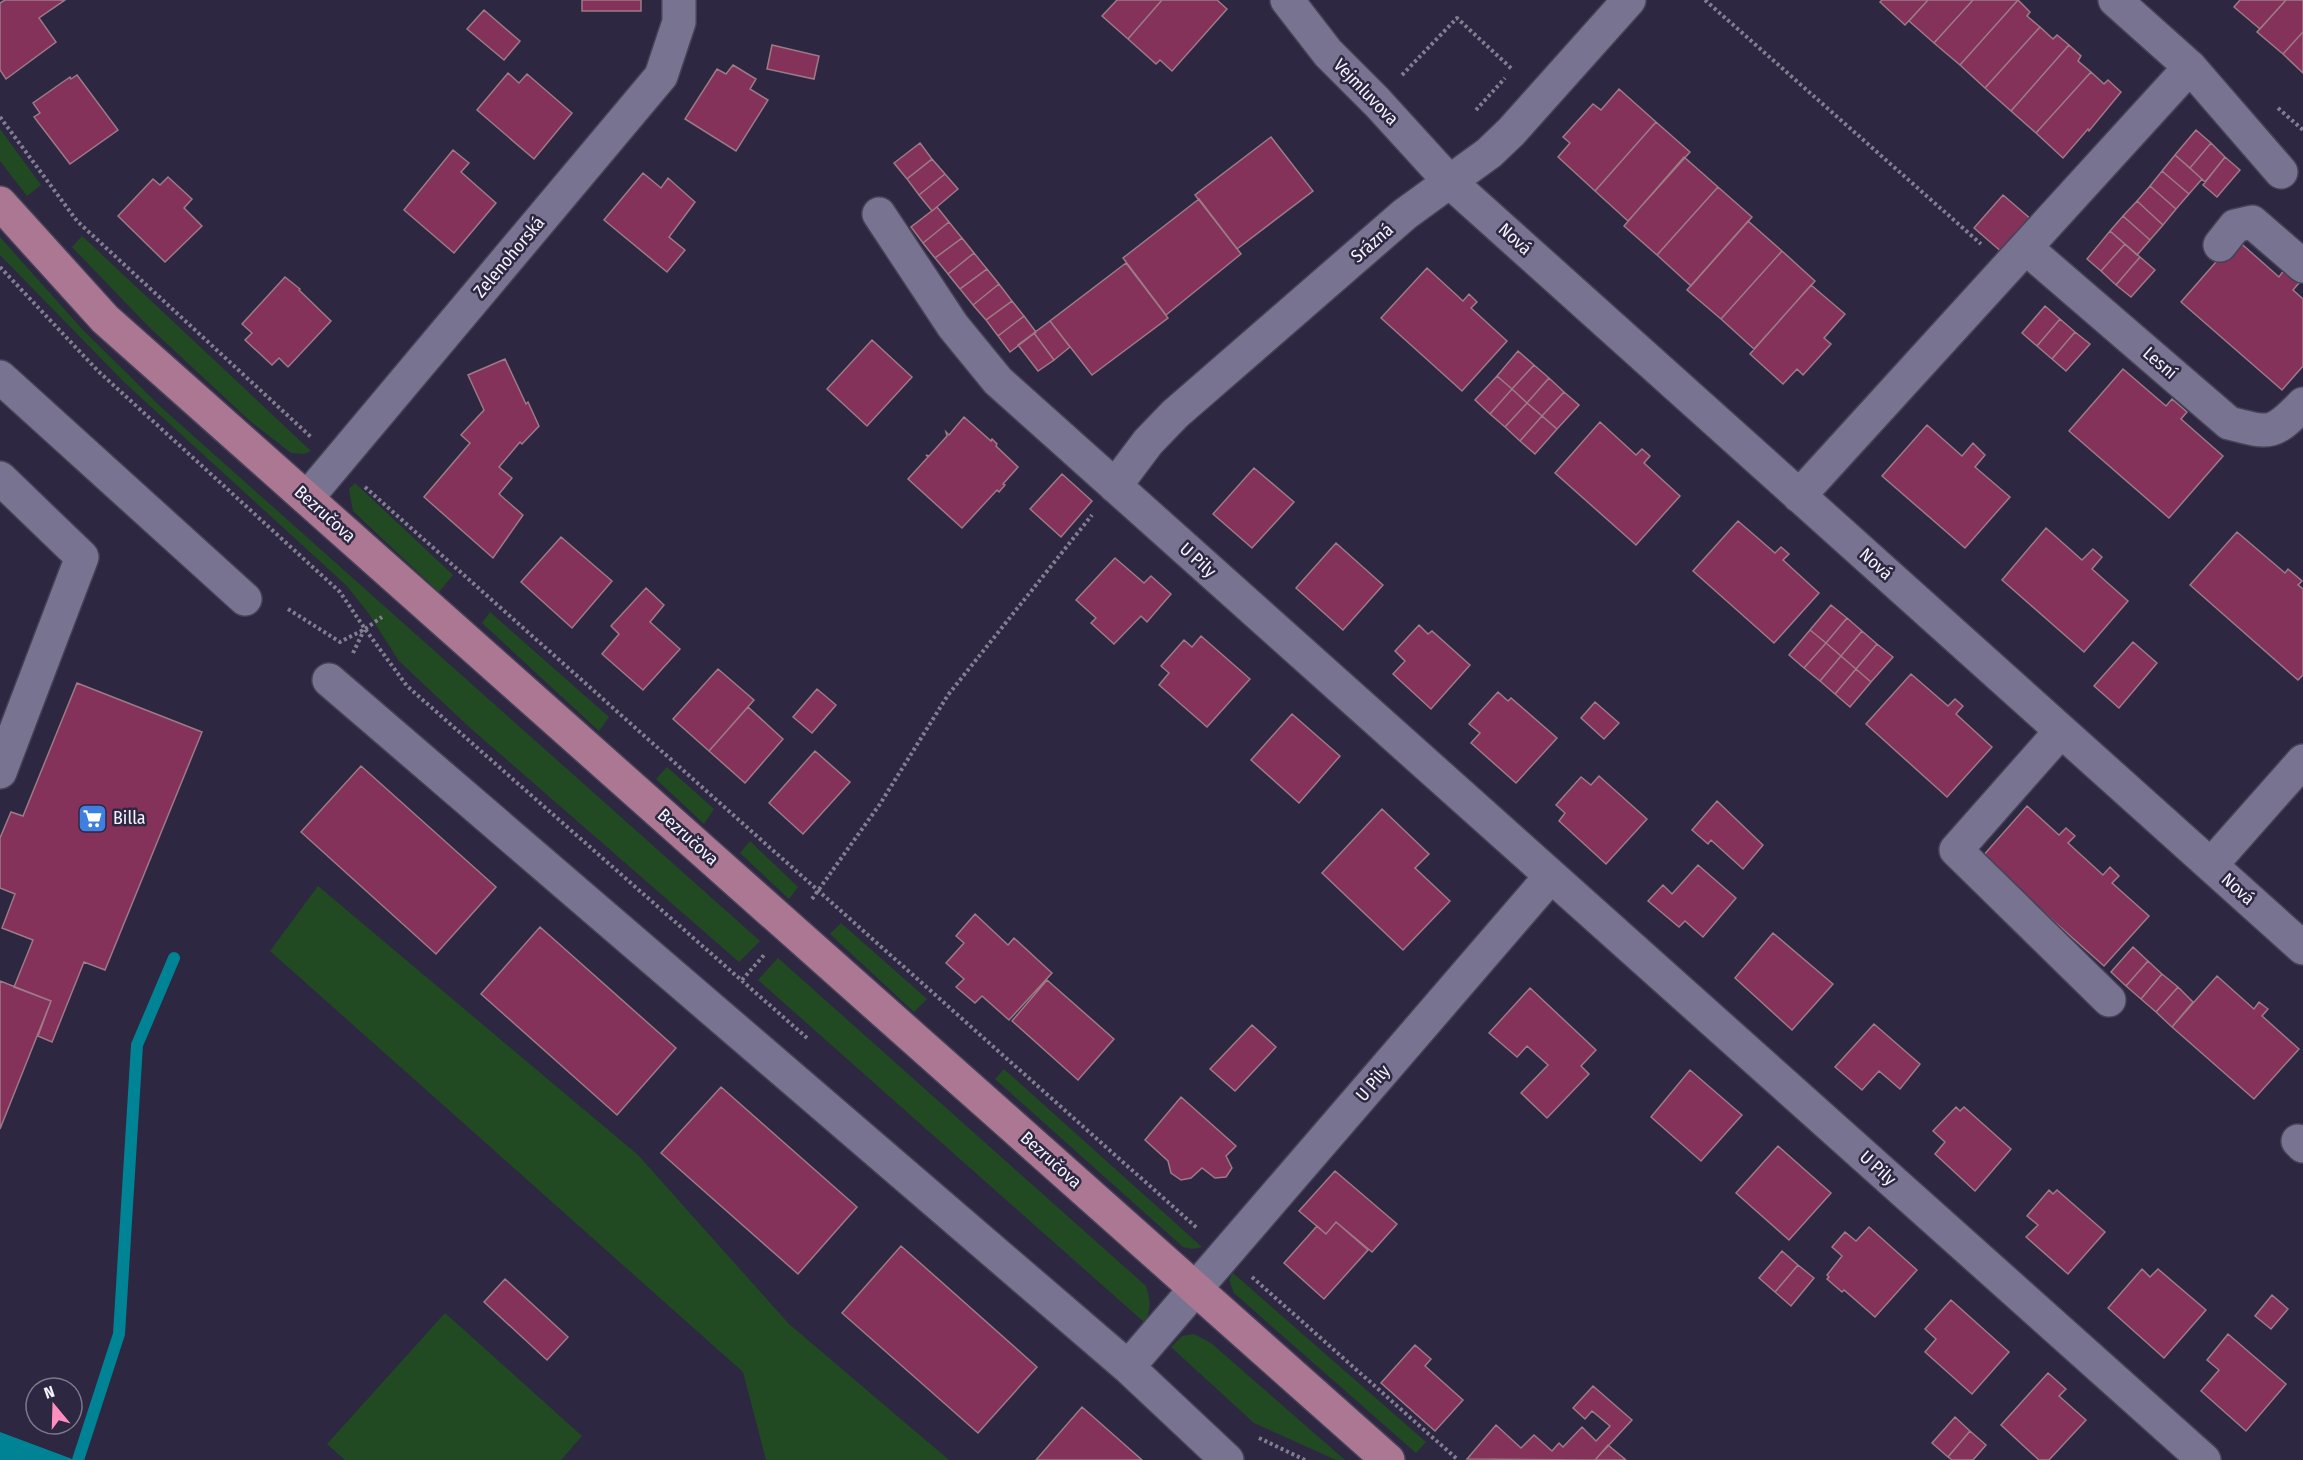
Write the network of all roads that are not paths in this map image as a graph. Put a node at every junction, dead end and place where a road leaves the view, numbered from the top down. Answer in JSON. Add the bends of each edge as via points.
{"nodes":[{"id":1,"x":679,"y":0,"type":"edge"},
{"id":2,"x":1629,"y":0,"type":"edge"},
{"id":3,"x":2115,"y":0,"type":"edge"},
{"id":4,"x":1301,"y":8,"type":"edge"},
{"id":5,"x":2190,"y":68,"type":"junction"},
{"id":6,"x":2281,"y":172,"type":"dead end"},
{"id":7,"x":1449,"y":181,"type":"junction"},
{"id":8,"x":0,"y":203,"type":"edge"},
{"id":9,"x":879,"y":214,"type":"dead end"},
{"id":10,"x":2220,"y":245,"type":"dead end"},
{"id":11,"x":2017,"y":257,"type":"junction"},
{"id":12,"x":2303,"y":266,"type":"edge"},
{"id":13,"x":0,"y":377,"type":"edge"},
{"id":14,"x":2303,"y":404,"type":"edge"},
{"id":15,"x":0,"y":478,"type":"edge"},
{"id":16,"x":1115,"y":486,"type":"junction"},
{"id":17,"x":1799,"y":496,"type":"junction"},
{"id":18,"x":307,"y":498,"type":"junction"},
{"id":19,"x":245,"y":599,"type":"dead end"},
{"id":20,"x":329,"y":680,"type":"dead end"},
{"id":21,"x":2061,"y":730,"type":"junction"},
{"id":22,"x":2303,"y":761,"type":"edge"},
{"id":23,"x":0,"y":772,"type":"edge"},
{"id":24,"x":2211,"y":866,"type":"junction"},
{"id":25,"x":1551,"y":876,"type":"junction"},
{"id":26,"x":2303,"y":948,"type":"edge"},
{"id":27,"x":2109,"y":1000,"type":"dead end"},
{"id":28,"x":1196,"y":1289,"type":"junction"},
{"id":29,"x":1128,"y":1367,"type":"junction"},
{"id":30,"x":1227,"y":1460,"type":"edge"},
{"id":31,"x":1388,"y":1460,"type":"edge"},
{"id":32,"x":2204,"y":1460,"type":"edge"}],
"edges":[{"from":1,"to":18,"type":"street","name":"Zelenohorská","via":[[679,22],[661,76]]},
{"from":2,"to":7,"type":"street","name":"Srázná","via":[[1511,132]]},
{"from":3,"to":5,"type":"street"},
{"from":4,"to":7,"type":"street","name":"Vejmluvova","via":[[1328,53]]},
{"from":5,"to":6,"type":"street"},
{"from":5,"to":11,"type":"street"},
{"from":7,"to":16,"type":"street","name":"Srázná","via":[[1405,214],[1175,414]]},
{"from":7,"to":17,"type":"street","name":"Nová"},
{"from":8,"to":18,"type":"main road","name":"Bezručova","via":[[105,319]]},
{"from":9,"to":16,"type":"street","name":"U Pily","via":[[953,326],[998,381]]},
{"from":10,"to":12,"type":"street","via":[[2235,226],[2252,222]]},
{"from":11,"to":14,"type":"street","name":"Lesní","via":[[2229,423],[2258,431],[2280,428]]},
{"from":11,"to":17,"type":"street"},
{"from":13,"to":19,"type":"street"},
{"from":15,"to":23,"type":"street","via":[[82,557]]},
{"from":16,"to":25,"type":"street","name":"U Pily"},
{"from":17,"to":21,"type":"street","name":"Nová"},
{"from":18,"to":28,"type":"main road","name":"Bezručova"},
{"from":20,"to":29,"type":"street"},
{"from":21,"to":24,"type":"street","name":"Nová"},
{"from":21,"to":27,"type":"street","via":[[1956,850]]},
{"from":22,"to":24,"type":"street"},
{"from":24,"to":26,"type":"street","name":"Nová"},
{"from":25,"to":28,"type":"street","name":"U Pily"},
{"from":25,"to":32,"type":"street","name":"U Pily"},
{"from":28,"to":29,"type":"street","name":"U Pily"},
{"from":28,"to":31,"type":"main road","name":"Bezručova"},
{"from":29,"to":30,"type":"street"}]}
